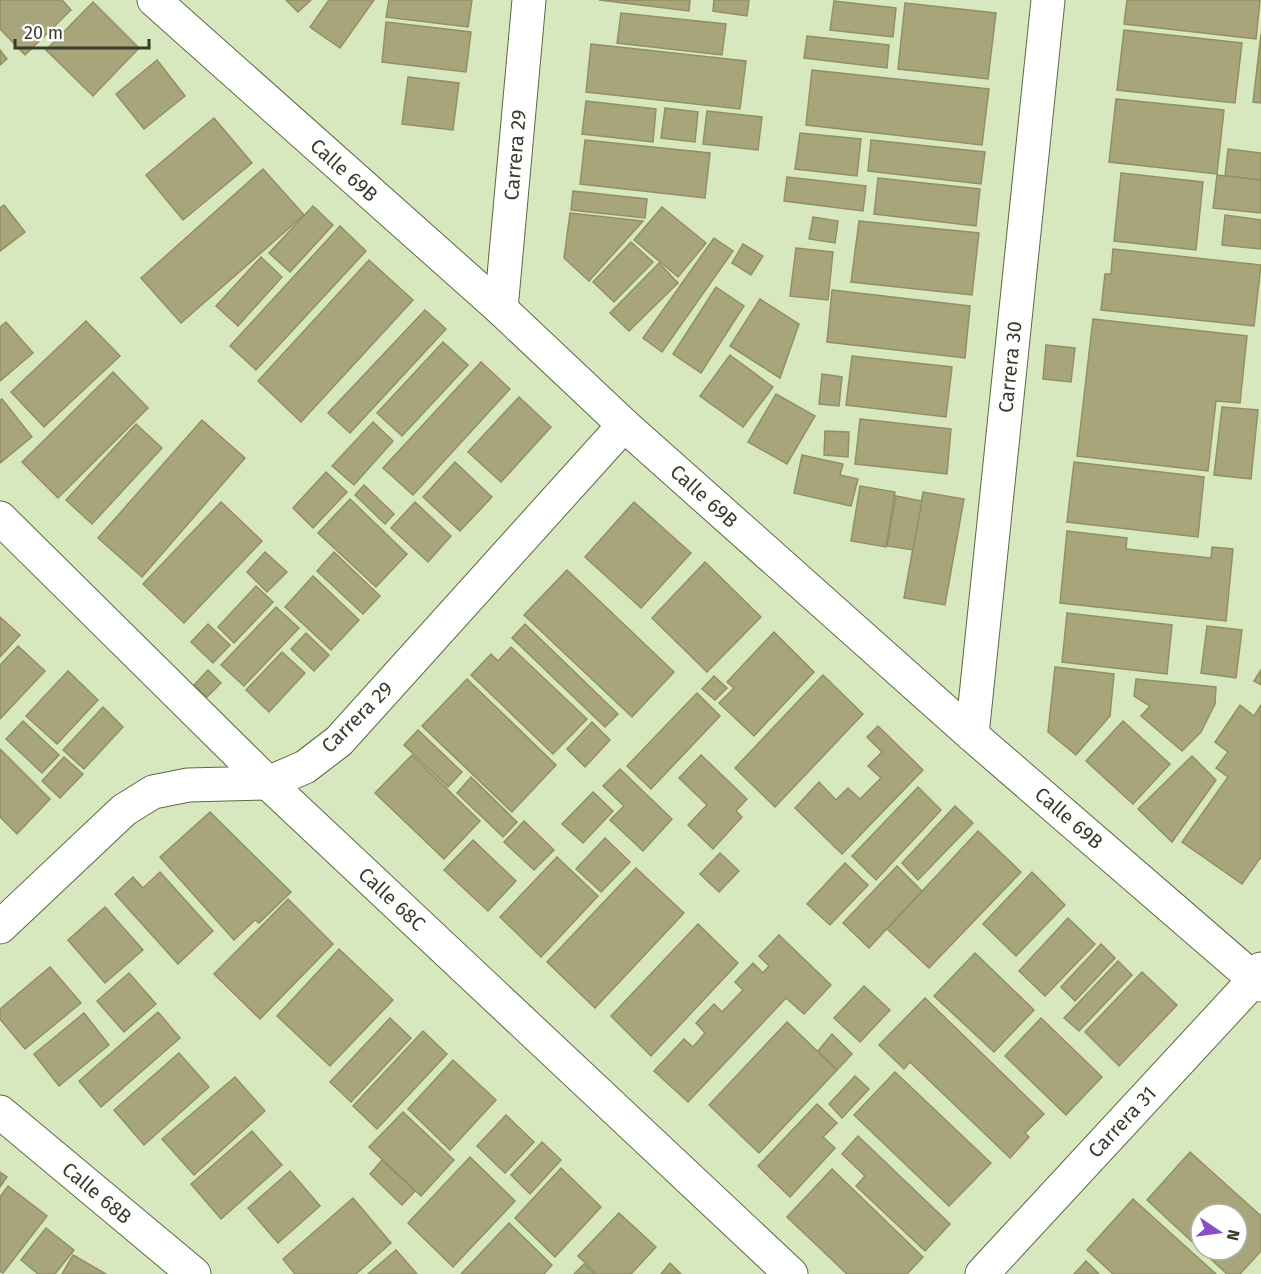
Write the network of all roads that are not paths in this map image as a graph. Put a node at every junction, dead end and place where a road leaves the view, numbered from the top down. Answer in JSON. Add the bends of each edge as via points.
{"nodes":[{"id":1,"x":154,"y":0,"type":"edge"},
{"id":2,"x":529,"y":0,"type":"edge"},
{"id":3,"x":1048,"y":0,"type":"edge"},
{"id":4,"x":501,"y":309,"type":"junction"},
{"id":5,"x":624,"y":425,"type":"junction"},
{"id":6,"x":0,"y":518,"type":"edge"},
{"id":7,"x":972,"y":735,"type":"junction"},
{"id":8,"x":268,"y":783,"type":"junction"},
{"id":9,"x":0,"y":927,"type":"edge"},
{"id":10,"x":1259,"y":978,"type":"edge"},
{"id":11,"x":0,"y":1112,"type":"edge"},
{"id":12,"x":194,"y":1274,"type":"edge"},
{"id":13,"x":791,"y":1274,"type":"edge"},
{"id":14,"x":982,"y":1274,"type":"edge"}],
"edges":[{"from":1,"to":4,"type":"street","name":"Calle 69B"},
{"from":2,"to":4,"type":"street","name":"Carrera 29"},
{"from":3,"to":7,"type":"street","name":"Carrera 30"},
{"from":4,"to":5,"type":"street","name":"Calle 69B"},
{"from":5,"to":7,"type":"street","name":"Calle 69B"},
{"from":5,"to":8,"type":"street","name":"Carrera 29","via":[[339,741],[305,767]]},
{"from":6,"to":8,"type":"street","name":"Calle 68C"},
{"from":7,"to":10,"type":"street","name":"Calle 69B"},
{"from":8,"to":9,"type":"street","name":"Carrera 29","via":[[188,785],[153,792],[124,810]]},
{"from":8,"to":13,"type":"street","name":"Calle 68C"},
{"from":10,"to":14,"type":"street","name":"Carrera 31"},
{"from":11,"to":12,"type":"street","name":"Calle 68B"}]}
